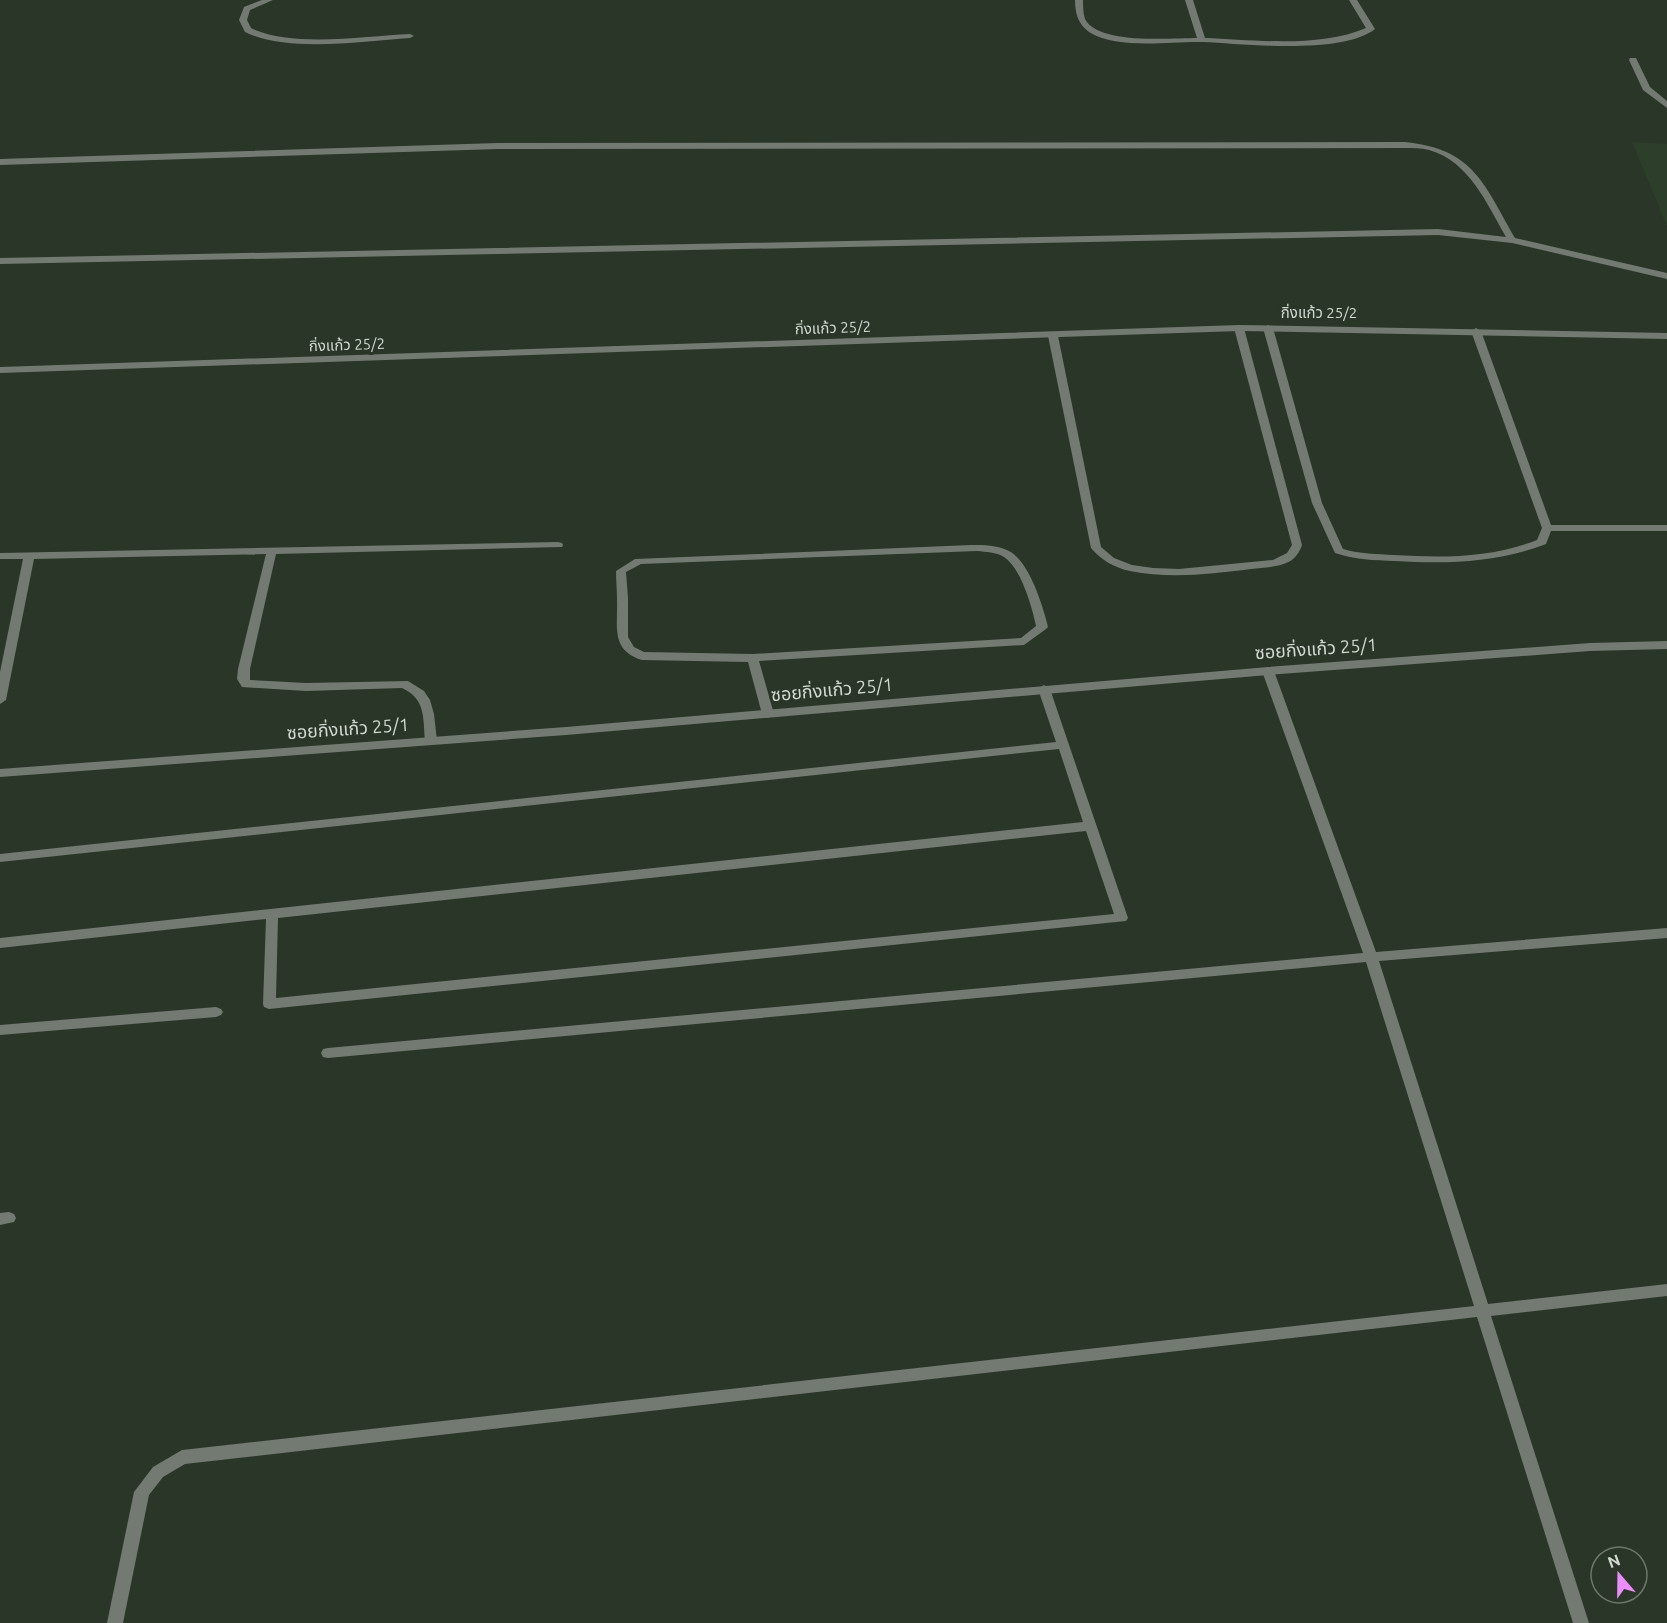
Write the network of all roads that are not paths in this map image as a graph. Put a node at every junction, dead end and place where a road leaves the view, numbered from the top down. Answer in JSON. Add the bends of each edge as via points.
{"nodes":[{"id":1,"x":269,"y":0,"type":"edge"},
{"id":2,"x":1079,"y":0,"type":"edge"},
{"id":3,"x":1189,"y":0,"type":"edge"},
{"id":4,"x":1353,"y":0,"type":"edge"},
{"id":5,"x":410,"y":36,"type":"dead end"},
{"id":6,"x":1202,"y":40,"type":"junction"},
{"id":7,"x":1633,"y":60,"type":"dead end"},
{"id":8,"x":1667,"y":105,"type":"edge"},
{"id":9,"x":0,"y":162,"type":"edge"},
{"id":10,"x":1512,"y":240,"type":"junction"},
{"id":11,"x":0,"y":261,"type":"edge"},
{"id":12,"x":1667,"y":276,"type":"edge"},
{"id":13,"x":1239,"y":328,"type":"junction"},
{"id":14,"x":1268,"y":328,"type":"junction"},
{"id":15,"x":1476,"y":331,"type":"junction"},
{"id":16,"x":1053,"y":336,"type":"junction"},
{"id":17,"x":1667,"y":336,"type":"edge"},
{"id":18,"x":0,"y":370,"type":"edge"},
{"id":19,"x":1547,"y":528,"type":"junction"},
{"id":20,"x":1667,"y":528,"type":"edge"},
{"id":21,"x":558,"y":545,"type":"dead end"},
{"id":22,"x":272,"y":550,"type":"junction"},
{"id":23,"x":29,"y":555,"type":"junction"},
{"id":24,"x":0,"y":556,"type":"edge"},
{"id":25,"x":1667,"y":645,"type":"edge"},
{"id":26,"x":753,"y":658,"type":"junction"},
{"id":27,"x":1268,"y":671,"type":"junction"},
{"id":28,"x":1044,"y":689,"type":"junction"},
{"id":29,"x":0,"y":700,"type":"edge"},
{"id":30,"x":768,"y":714,"type":"junction"},
{"id":31,"x":431,"y":741,"type":"junction"},
{"id":32,"x":1063,"y":745,"type":"junction"},
{"id":33,"x":0,"y":773,"type":"edge"},
{"id":34,"x":1090,"y":826,"type":"junction"},
{"id":35,"x":0,"y":858,"type":"edge"},
{"id":36,"x":272,"y":914,"type":"junction"},
{"id":37,"x":1667,"y":933,"type":"edge"},
{"id":38,"x":0,"y":943,"type":"edge"},
{"id":39,"x":1371,"y":957,"type":"junction"},
{"id":40,"x":216,"y":1012,"type":"dead end"},
{"id":41,"x":0,"y":1030,"type":"edge"},
{"id":42,"x":328,"y":1053,"type":"dead end"},
{"id":43,"x":1667,"y":1290,"type":"edge"},
{"id":44,"x":1482,"y":1311,"type":"junction"},
{"id":45,"x":115,"y":1623,"type":"edge"},
{"id":46,"x":1581,"y":1623,"type":"edge"}],
"edges":[{"from":1,"to":5,"type":"street","via":[[247,9],[243,16],[243,23],[257,35],[292,41]]},
{"from":2,"to":6,"type":"street","via":[[1082,22],[1093,32],[1111,38]]},
{"from":3,"to":6,"type":"street"},
{"from":4,"to":6,"type":"street","via":[[1371,29],[1365,33],[1301,42]]},
{"from":7,"to":8,"type":"street","via":[[1646,88]]},
{"from":9,"to":10,"type":"street","via":[[498,146],[1380,144],[1434,149],[1452,157],[1471,172]]},
{"from":10,"to":11,"type":"street","via":[[1426,233]]},
{"from":10,"to":12,"type":"street"},
{"from":13,"to":14,"type":"street","name":"กิ่งแก้ว 25/2"},
{"from":13,"to":16,"type":"street","name":"กิ่งแก้ว 25/2"},
{"from":13,"to":16,"type":"street","via":[[1297,545],[1286,560],[1274,563],[1154,573],[1120,567],[1102,557],[1096,548]]},
{"from":14,"to":15,"type":"street","name":"กิ่งแก้ว 25/2"},
{"from":14,"to":19,"type":"street","via":[[1317,503],[1339,551],[1354,556],[1490,558],[1521,552],[1542,542]]},
{"from":15,"to":17,"type":"street","name":"กิ่งแก้ว 25/2"},
{"from":15,"to":19,"type":"street"},
{"from":16,"to":18,"type":"street","name":"กิ่งแก้ว 25/2"},
{"from":19,"to":20,"type":"street"},
{"from":21,"to":22,"type":"street"},
{"from":22,"to":23,"type":"street"},
{"from":22,"to":31,"type":"street","via":[[244,669],[246,684],[404,684],[417,689],[426,699]]},
{"from":23,"to":24,"type":"street"},
{"from":23,"to":29,"type":"street"},
{"from":25,"to":27,"type":"street","name":"ซอยกิ่งแก้ว 25/1","via":[[1590,647]]},
{"from":26,"to":26,"type":"street","via":[[1024,641],[1042,627],[1040,611],[1014,559],[992,548],[639,561],[621,571],[622,636],[630,650],[642,656]]},
{"from":26,"to":30,"type":"street"},
{"from":27,"to":28,"type":"street","name":"ซอยกิ่งแก้ว 25/1"},
{"from":27,"to":39,"type":"street"},
{"from":28,"to":30,"type":"street","name":"ซอยกิ่งแก้ว 25/1"},
{"from":28,"to":32,"type":"street"},
{"from":30,"to":31,"type":"street","name":"ซอยกิ่งแก้ว 25/1"},
{"from":31,"to":33,"type":"street","name":"ซอยกิ่งแก้ว 25/1"},
{"from":32,"to":34,"type":"street"},
{"from":32,"to":35,"type":"street"},
{"from":34,"to":36,"type":"street"},
{"from":34,"to":36,"type":"street","via":[[1122,918],[269,1004]]},
{"from":36,"to":38,"type":"street"},
{"from":37,"to":39,"type":"street"},
{"from":39,"to":42,"type":"street"},
{"from":39,"to":44,"type":"street"},
{"from":40,"to":41,"type":"street"},
{"from":43,"to":44,"type":"street"},
{"from":44,"to":45,"type":"street","via":[[182,1457],[158,1472],[142,1492]]},
{"from":44,"to":46,"type":"street"}]}
